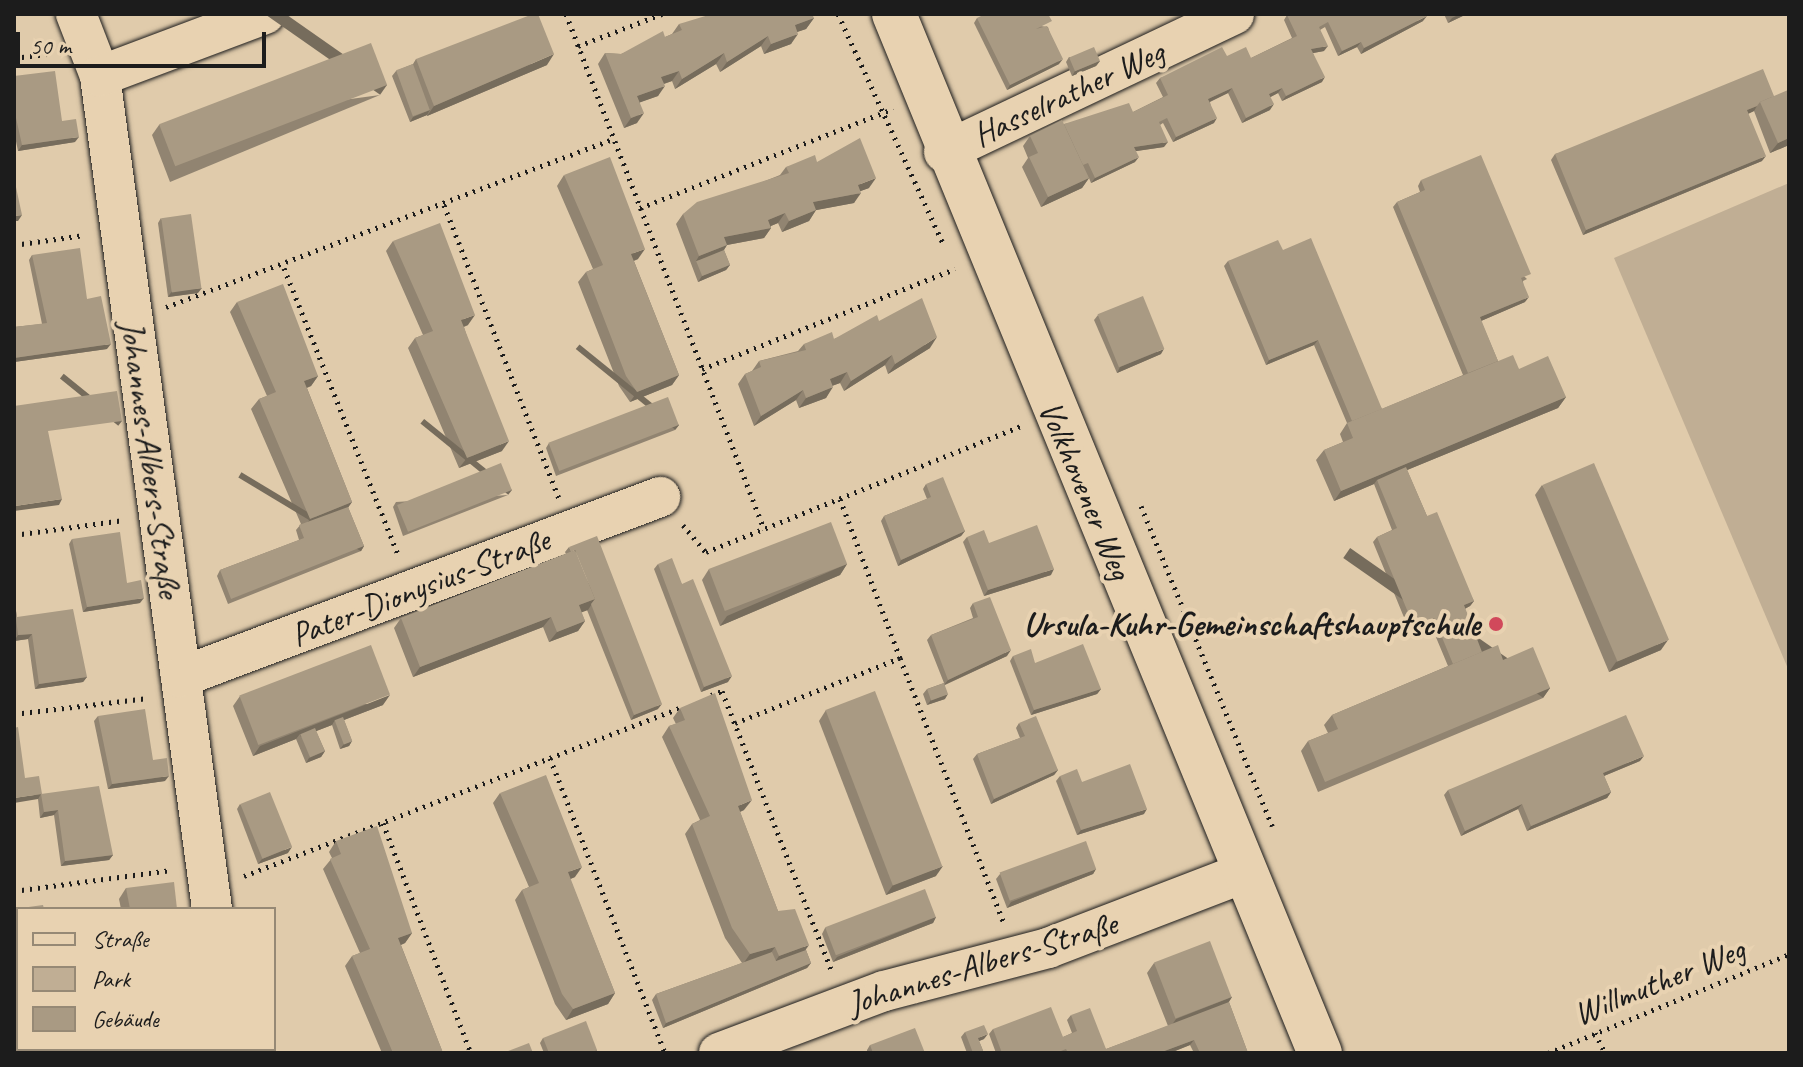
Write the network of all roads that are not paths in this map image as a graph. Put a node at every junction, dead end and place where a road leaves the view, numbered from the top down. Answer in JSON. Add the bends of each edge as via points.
{"nodes":[{"id":1,"x":76,"y":14,"type":"edge"},
{"id":2,"x":265,"y":14,"type":"edge"},
{"id":3,"x":894,"y":14,"type":"edge"},
{"id":4,"x":1234,"y":14,"type":"edge"},
{"id":5,"x":100,"y":76,"type":"junction"},
{"id":6,"x":944,"y":152,"type":"junction"},
{"id":7,"x":660,"y":497,"type":"road end"},
{"id":8,"x":182,"y":685,"type":"junction"},
{"id":9,"x":1246,"y":872,"type":"junction"},
{"id":10,"x":210,"y":888,"type":"edge"},
{"id":11,"x":719,"y":1053,"type":"edge"},
{"id":12,"x":1320,"y":1053,"type":"edge"}],
"edges":[{"from":1,"to":5,"type":"street","name":"Johannes-Albers-Straße"},
{"from":2,"to":5,"type":"street"},
{"from":3,"to":6,"type":"street","name":"Volkhovener Weg"},
{"from":4,"to":6,"type":"street","name":"Hasselrather Weg"},
{"from":5,"to":8,"type":"street","name":"Johannes-Albers-Straße"},
{"from":6,"to":9,"type":"street","name":"Volkhovener Weg"},
{"from":7,"to":8,"type":"street","name":"Pater-Dionysius-Straße","via":[[412,590]]},
{"from":8,"to":10,"type":"street","name":"Johannes-Albers-Straße"},
{"from":9,"to":11,"type":"street","name":"Johannes-Albers-Straße","via":[[1017,957],[845,1005]]},
{"from":9,"to":12,"type":"street","name":"Volkhovener Weg"}]}
